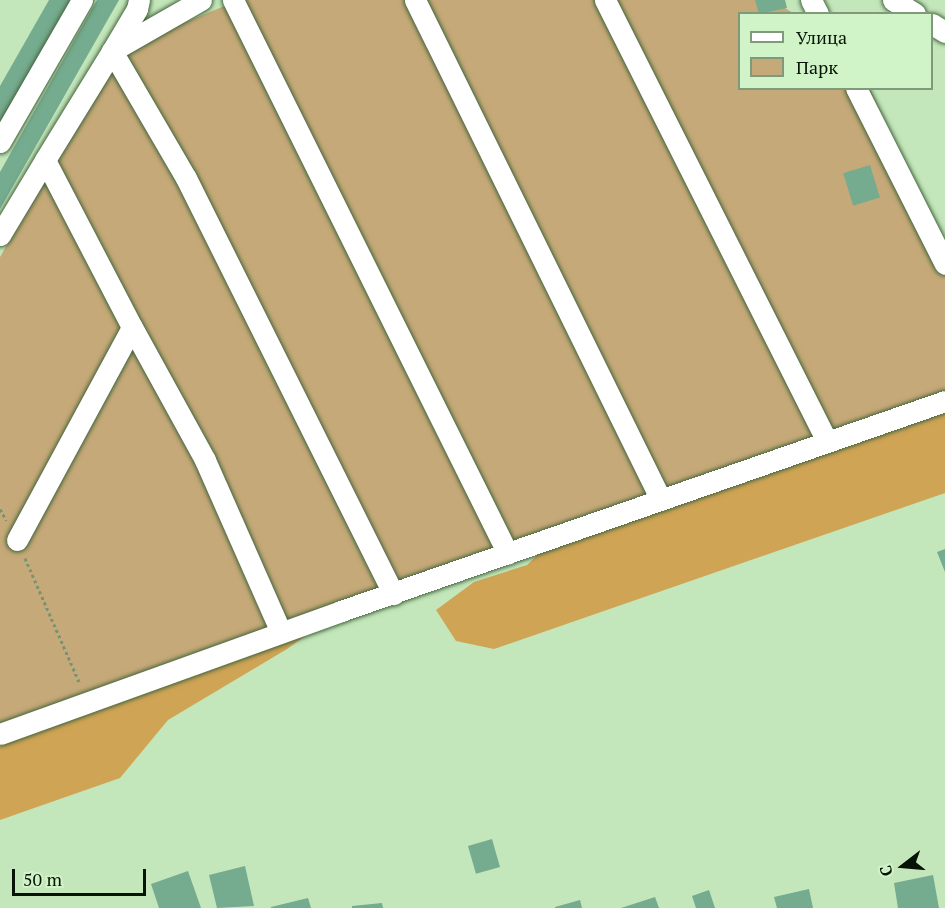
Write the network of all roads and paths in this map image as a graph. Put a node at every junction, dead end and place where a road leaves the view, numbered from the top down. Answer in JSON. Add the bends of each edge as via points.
{"nodes":[{"id":1,"x":82,"y":0,"type":"edge"},
{"id":2,"x":138,"y":0,"type":"edge"},
{"id":3,"x":201,"y":0,"type":"edge"},
{"id":4,"x":233,"y":0,"type":"edge"},
{"id":5,"x":415,"y":0,"type":"edge"},
{"id":6,"x":605,"y":0,"type":"edge"},
{"id":7,"x":893,"y":0,"type":"edge"},
{"id":8,"x":912,"y":12,"type":"edge"},
{"id":9,"x":112,"y":51,"type":"junction"},
{"id":10,"x":857,"y":90,"type":"edge"},
{"id":11,"x":0,"y":142,"type":"edge"},
{"id":12,"x":45,"y":160,"type":"junction"},
{"id":13,"x":1,"y":229,"type":"edge"},
{"id":14,"x":945,"y":264,"type":"edge"},
{"id":15,"x":132,"y":327,"type":"junction"},
{"id":16,"x":945,"y":401,"type":"edge"},
{"id":17,"x":827,"y":441,"type":"junction"},
{"id":18,"x":661,"y":500,"type":"junction"},
{"id":19,"x":0,"y":509,"type":"edge"},
{"id":20,"x":17,"y":540,"type":"junction"},
{"id":21,"x":508,"y":554,"type":"junction"},
{"id":22,"x":393,"y":594,"type":"junction"},
{"id":23,"x":281,"y":632,"type":"junction"},
{"id":24,"x":88,"y":702,"type":"junction"},
{"id":25,"x":0,"y":734,"type":"edge"}],
"edges":[{"from":1,"to":11,"type":"street"},
{"from":2,"to":9,"type":"street"},
{"from":3,"to":9,"type":"street"},
{"from":4,"to":21,"type":"street"},
{"from":5,"to":18,"type":"street"},
{"from":6,"to":17,"type":"street"},
{"from":7,"to":8,"type":"street"},
{"from":9,"to":12,"type":"street"},
{"from":9,"to":22,"type":"street","via":[[186,178]]},
{"from":10,"to":14,"type":"street"},
{"from":12,"to":13,"type":"street"},
{"from":12,"to":15,"type":"street"},
{"from":15,"to":20,"type":"street"},
{"from":15,"to":23,"type":"street","via":[[205,460]]},
{"from":16,"to":17,"type":"street"},
{"from":17,"to":18,"type":"street"},
{"from":18,"to":21,"type":"street"},
{"from":19,"to":20,"type":"path"},
{"from":20,"to":24,"type":"path"},
{"from":21,"to":22,"type":"street"},
{"from":22,"to":23,"type":"street"},
{"from":23,"to":24,"type":"street"},
{"from":24,"to":25,"type":"street"}]}
